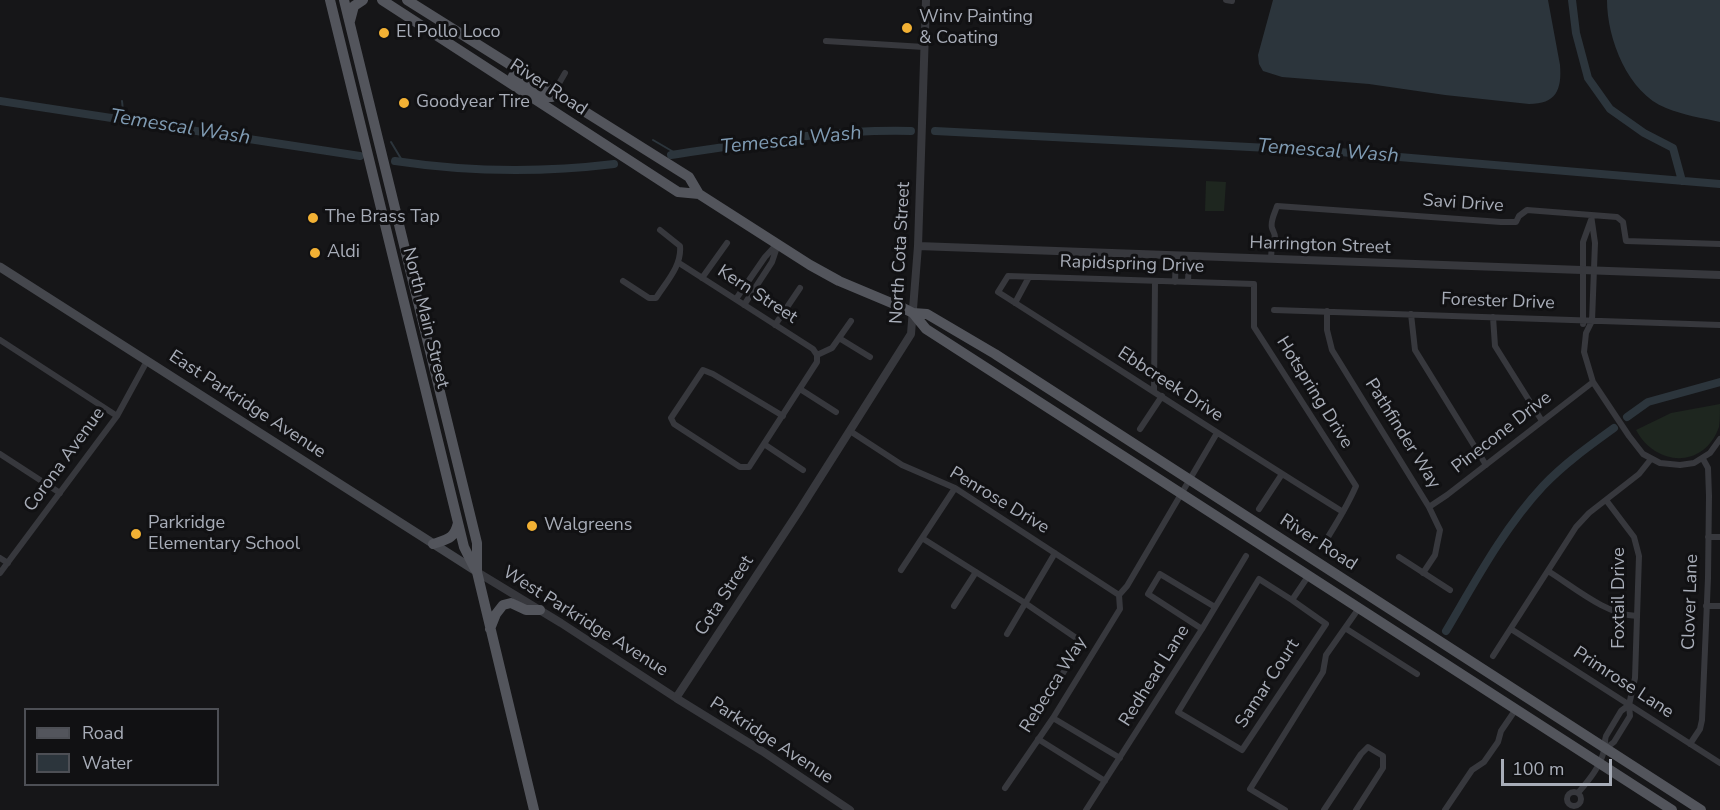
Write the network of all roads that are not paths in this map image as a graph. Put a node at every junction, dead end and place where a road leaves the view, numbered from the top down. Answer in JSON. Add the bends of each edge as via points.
{"nodes":[{"id":1,"x":330,"y":0,"type":"edge"},
{"id":2,"x":344,"y":0,"type":"edge"},
{"id":3,"x":363,"y":0,"type":"edge"},
{"id":4,"x":408,"y":0,"type":"edge"},
{"id":5,"x":926,"y":0,"type":"edge"},
{"id":6,"x":1226,"y":0,"type":"edge"},
{"id":7,"x":380,"y":1,"type":"edge"},
{"id":8,"x":1232,"y":1,"type":"edge"},
{"id":9,"x":349,"y":24,"type":"junction"},
{"id":10,"x":826,"y":41,"type":"dead end"},
{"id":11,"x":924,"y":47,"type":"junction"},
{"id":12,"x":470,"y":56,"type":"junction"},
{"id":13,"x":564,"y":73,"type":"dead end"},
{"id":14,"x":554,"y":92,"type":"junction"},
{"id":15,"x":562,"y":116,"type":"junction"},
{"id":16,"x":607,"y":127,"type":"junction"},
{"id":17,"x":699,"y":194,"type":"junction"},
{"id":18,"x":1591,"y":218,"type":"junction"},
{"id":19,"x":660,"y":230,"type":"dead end"},
{"id":20,"x":727,"y":243,"type":"dead end"},
{"id":21,"x":778,"y":244,"type":"junction"},
{"id":22,"x":1720,"y":244,"type":"edge"},
{"id":23,"x":918,"y":246,"type":"junction"},
{"id":24,"x":1176,"y":256,"type":"junction"},
{"id":25,"x":1189,"y":256,"type":"junction"},
{"id":26,"x":1271,"y":259,"type":"junction"},
{"id":27,"x":679,"y":263,"type":"junction"},
{"id":28,"x":0,"y":267,"type":"edge"},
{"id":29,"x":1583,"y":271,"type":"junction"},
{"id":30,"x":1594,"y":272,"type":"junction"},
{"id":31,"x":1720,"y":275,"type":"edge"},
{"id":32,"x":1008,"y":276,"type":"joint"},
{"id":33,"x":1029,"y":277,"type":"junction"},
{"id":34,"x":702,"y":278,"type":"junction"},
{"id":35,"x":623,"y":281,"type":"dead end"},
{"id":36,"x":1155,"y":281,"type":"junction"},
{"id":37,"x":1175,"y":282,"type":"junction"},
{"id":38,"x":1188,"y":282,"type":"junction"},
{"id":39,"x":1254,"y":284,"type":"joint"},
{"id":40,"x":800,"y":288,"type":"dead end"},
{"id":41,"x":736,"y":300,"type":"junction"},
{"id":42,"x":1015,"y":303,"type":"junction"},
{"id":43,"x":744,"y":305,"type":"junction"},
{"id":44,"x":1274,"y":310,"type":"dead end"},
{"id":45,"x":1327,"y":311,"type":"junction"},
{"id":46,"x":913,"y":313,"type":"junction"},
{"id":47,"x":1411,"y":314,"type":"junction"},
{"id":48,"x":1493,"y":317,"type":"junction"},
{"id":49,"x":1582,"y":320,"type":"junction"},
{"id":50,"x":851,"y":321,"type":"dead end"},
{"id":51,"x":1592,"y":321,"type":"junction"},
{"id":52,"x":775,"y":325,"type":"junction"},
{"id":53,"x":1720,"y":326,"type":"edge"},
{"id":54,"x":1586,"y":333,"type":"junction"},
{"id":55,"x":839,"y":338,"type":"junction"},
{"id":56,"x":0,"y":340,"type":"edge"},
{"id":57,"x":817,"y":355,"type":"junction"},
{"id":58,"x":870,"y":357,"type":"dead end"},
{"id":59,"x":147,"y":361,"type":"junction"},
{"id":60,"x":1593,"y":382,"type":"junction"},
{"id":61,"x":800,"y":389,"type":"junction"},
{"id":62,"x":1154,"y":392,"type":"junction"},
{"id":63,"x":1162,"y":396,"type":"junction"},
{"id":64,"x":836,"y":412,"type":"dead end"},
{"id":65,"x":117,"y":416,"type":"junction"},
{"id":66,"x":783,"y":416,"type":"junction"},
{"id":67,"x":1542,"y":421,"type":"junction"},
{"id":68,"x":1140,"y":429,"type":"dead end"},
{"id":69,"x":850,"y":431,"type":"junction"},
{"id":70,"x":1217,"y":433,"type":"junction"},
{"id":71,"x":1720,"y":439,"type":"edge"},
{"id":72,"x":764,"y":444,"type":"junction"},
{"id":73,"x":0,"y":454,"type":"edge"},
{"id":74,"x":1651,"y":459,"type":"junction"},
{"id":75,"x":1702,"y":459,"type":"junction"},
{"id":76,"x":1486,"y":465,"type":"junction"},
{"id":77,"x":803,"y":470,"type":"dead end"},
{"id":78,"x":1282,"y":474,"type":"junction"},
{"id":79,"x":1188,"y":480,"type":"junction"},
{"id":80,"x":955,"y":488,"type":"junction"},
{"id":81,"x":60,"y":493,"type":"junction"},
{"id":82,"x":1180,"y":493,"type":"junction"},
{"id":83,"x":1606,"y":500,"type":"junction"},
{"id":84,"x":1429,"y":507,"type":"junction"},
{"id":85,"x":1259,"y":509,"type":"dead end"},
{"id":86,"x":799,"y":511,"type":"joint"},
{"id":87,"x":1343,"y":512,"type":"junction"},
{"id":88,"x":458,"y":522,"type":"junction"},
{"id":89,"x":1708,"y":537,"type":"junction"},
{"id":90,"x":1720,"y":537,"type":"edge"},
{"id":91,"x":922,"y":538,"type":"junction"},
{"id":92,"x":433,"y":544,"type":"junction"},
{"id":93,"x":1323,"y":545,"type":"dead end"},
{"id":94,"x":1055,"y":553,"type":"junction"},
{"id":95,"x":1246,"y":556,"type":"dead end"},
{"id":96,"x":1399,"y":557,"type":"dead end"},
{"id":97,"x":0,"y":558,"type":"edge"},
{"id":98,"x":8,"y":563,"type":"junction"},
{"id":99,"x":901,"y":570,"type":"dead end"},
{"id":100,"x":1548,"y":571,"type":"junction"},
{"id":101,"x":477,"y":572,"type":"junction"},
{"id":102,"x":976,"y":572,"type":"junction"},
{"id":103,"x":0,"y":573,"type":"edge"},
{"id":104,"x":1423,"y":573,"type":"junction"},
{"id":105,"x":1309,"y":575,"type":"junction"},
{"id":106,"x":1450,"y":590,"type":"dead end"},
{"id":107,"x":1119,"y":595,"type":"junction"},
{"id":108,"x":1292,"y":600,"type":"junction"},
{"id":109,"x":1025,"y":603,"type":"junction"},
{"id":110,"x":954,"y":606,"type":"dead end"},
{"id":111,"x":1706,"y":606,"type":"junction"},
{"id":112,"x":1720,"y":606,"type":"edge"},
{"id":113,"x":1215,"y":607,"type":"junction"},
{"id":114,"x":1359,"y":608,"type":"junction"},
{"id":115,"x":540,"y":610,"type":"junction"},
{"id":116,"x":1636,"y":616,"type":"junction"},
{"id":117,"x":1345,"y":628,"type":"junction"},
{"id":118,"x":1202,"y":629,"type":"junction"},
{"id":119,"x":1511,"y":629,"type":"junction"},
{"id":120,"x":490,"y":630,"type":"junction"},
{"id":121,"x":1007,"y":634,"type":"dead end"},
{"id":122,"x":1493,"y":656,"type":"dead end"},
{"id":123,"x":1417,"y":674,"type":"dead end"},
{"id":124,"x":1060,"y":678,"type":"dead end"},
{"id":125,"x":676,"y":698,"type":"junction"},
{"id":126,"x":1629,"y":705,"type":"junction"},
{"id":127,"x":1516,"y":709,"type":"junction"},
{"id":128,"x":1053,"y":718,"type":"junction"},
{"id":129,"x":1038,"y":739,"type":"junction"},
{"id":130,"x":1690,"y":744,"type":"junction"},
{"id":131,"x":1605,"y":749,"type":"junction"},
{"id":132,"x":1120,"y":758,"type":"junction"},
{"id":133,"x":1599,"y":763,"type":"junction"},
{"id":134,"x":1720,"y":763,"type":"edge"},
{"id":135,"x":1105,"y":781,"type":"junction"},
{"id":136,"x":1005,"y":788,"type":"dead end"},
{"id":137,"x":1578,"y":793,"type":"junction"},
{"id":138,"x":1578,"y":804,"type":"junction"},
{"id":139,"x":534,"y":810,"type":"edge"},
{"id":140,"x":850,"y":810,"type":"edge"},
{"id":141,"x":1086,"y":810,"type":"edge"},
{"id":142,"x":1285,"y":810,"type":"edge"},
{"id":143,"x":1324,"y":810,"type":"edge"},
{"id":144,"x":1356,"y":810,"type":"edge"},
{"id":145,"x":1445,"y":810,"type":"edge"},
{"id":146,"x":1585,"y":810,"type":"edge"},
{"id":147,"x":1672,"y":810,"type":"edge"},
{"id":148,"x":1701,"y":810,"type":"edge"}],
"edges":[{"from":1,"to":88,"type":"main road","name":"North Main Street"},
{"from":2,"to":9,"type":"main road","name":"North Main Street"},
{"from":3,"to":9,"type":"main road","via":[[354,6]]},
{"from":4,"to":14,"type":"main road","name":"River Road"},
{"from":5,"to":11,"type":"street","name":"North Cota Street"},
{"from":6,"to":8,"type":"street"},
{"from":7,"to":12,"type":"main road","name":"River Road"},
{"from":9,"to":101,"type":"main road","name":"North Main Street","via":[[477,543]]},
{"from":10,"to":11,"type":"street"},
{"from":11,"to":23,"type":"street","name":"North Cota Street"},
{"from":12,"to":14,"type":"main road","via":[[486,59],[548,98]]},
{"from":12,"to":15,"type":"main road","name":"River Road"},
{"from":13,"to":14,"type":"street"},
{"from":14,"to":16,"type":"main road","name":"River Road"},
{"from":15,"to":16,"type":"main road","via":[[576,118],[598,130]]},
{"from":15,"to":17,"type":"main road","name":"River Road","via":[[678,192]]},
{"from":16,"to":17,"type":"main road","name":"River Road","via":[[688,177]]},
{"from":17,"to":21,"type":"main road","name":"River Road"},
{"from":18,"to":22,"type":"street","name":"Savi Drive","via":[[1617,217],[1623,222],[1626,241]]},
{"from":18,"to":26,"type":"street","name":"Savi Drive","via":[[1527,210],[1516,222],[1501,222],[1277,206],[1269,232]]},
{"from":18,"to":29,"type":"street","via":[[1583,242]]},
{"from":18,"to":30,"type":"street"},
{"from":19,"to":27,"type":"street","via":[[680,246]]},
{"from":20,"to":34,"type":"street"},
{"from":21,"to":41,"type":"street"},
{"from":21,"to":43,"type":"street","via":[[772,262]]},
{"from":21,"to":46,"type":"main road","name":"River Road","via":[[838,281]]},
{"from":23,"to":24,"type":"street","name":"Harrington Street"},
{"from":23,"to":46,"type":"street","name":"North Cota Street"},
{"from":24,"to":25,"type":"street","name":"Harrington Street"},
{"from":24,"to":37,"type":"street"},
{"from":25,"to":26,"type":"street","name":"Harrington Street"},
{"from":25,"to":38,"type":"street"},
{"from":26,"to":29,"type":"street","name":"Harrington Street"},
{"from":27,"to":34,"type":"street","name":"Kern Street"},
{"from":27,"to":35,"type":"street","via":[[656,298],[649,298]]},
{"from":28,"to":59,"type":"main road","name":"East Parkridge Avenue"},
{"from":29,"to":30,"type":"street","name":"Harrington Street"},
{"from":29,"to":49,"type":"street"},
{"from":30,"to":31,"type":"street","name":"Harrington Street"},
{"from":30,"to":51,"type":"street"},
{"from":32,"to":33,"type":"street","name":"Rapidspring Drive"},
{"from":32,"to":42,"type":"street","name":"Ebbcreek Drive","via":[[998,292]]},
{"from":33,"to":36,"type":"street","name":"Rapidspring Drive"},
{"from":33,"to":42,"type":"street"},
{"from":34,"to":41,"type":"street","name":"Kern Street"},
{"from":36,"to":37,"type":"street","name":"Rapidspring Drive"},
{"from":36,"to":62,"type":"street"},
{"from":37,"to":38,"type":"street","name":"Rapidspring Drive"},
{"from":38,"to":39,"type":"street","name":"Rapidspring Drive"},
{"from":39,"to":87,"type":"street","name":"Hotspring Drive","via":[[1254,327],[1356,486]]},
{"from":40,"to":52,"type":"street"},
{"from":41,"to":43,"type":"street","name":"Kern Street"},
{"from":42,"to":62,"type":"street","name":"Ebbcreek Drive"},
{"from":43,"to":52,"type":"street","name":"Kern Street"},
{"from":44,"to":45,"type":"street","name":"Forester Drive"},
{"from":45,"to":47,"type":"street","name":"Forester Drive"},
{"from":45,"to":84,"type":"street","name":"Pathfinder Way","via":[[1332,350]]},
{"from":46,"to":69,"type":"street","name":"North Cota Street","via":[[911,334]]},
{"from":46,"to":79,"type":"main road","name":"River Road","via":[[927,314],[995,354]]},
{"from":46,"to":82,"type":"main road","name":"River Road","via":[[926,329]]},
{"from":47,"to":48,"type":"street","name":"Forester Drive"},
{"from":47,"to":76,"type":"street","via":[[1415,350]]},
{"from":48,"to":49,"type":"street","name":"Forester Drive"},
{"from":48,"to":67,"type":"street","via":[[1495,346]]},
{"from":49,"to":51,"type":"street","name":"Forester Drive"},
{"from":49,"to":54,"type":"street"},
{"from":50,"to":55,"type":"street"},
{"from":51,"to":53,"type":"street","name":"Forester Drive"},
{"from":51,"to":54,"type":"street"},
{"from":52,"to":57,"type":"street","name":"Kern Street"},
{"from":54,"to":60,"type":"street","via":[[1584,352]]},
{"from":55,"to":57,"type":"street","via":[[832,348]]},
{"from":55,"to":58,"type":"street"},
{"from":56,"to":65,"type":"street"},
{"from":57,"to":61,"type":"street","via":[[817,362]]},
{"from":59,"to":65,"type":"street","name":"Corona Avenue"},
{"from":59,"to":92,"type":"main road","name":"East Parkridge Avenue"},
{"from":60,"to":67,"type":"street","name":"Pinecone Drive"},
{"from":60,"to":74,"type":"street","via":[[1632,440]]},
{"from":61,"to":64,"type":"street"},
{"from":61,"to":66,"type":"street"},
{"from":62,"to":63,"type":"street","name":"Ebbcreek Drive"},
{"from":63,"to":68,"type":"street"},
{"from":63,"to":70,"type":"street","name":"Ebbcreek Drive"},
{"from":65,"to":81,"type":"street","name":"Corona Avenue"},
{"from":66,"to":72,"type":"street"},
{"from":66,"to":72,"type":"street","via":[[703,370],[671,418],[674,424],[740,467],[748,467]]},
{"from":67,"to":76,"type":"street","name":"Pinecone Drive"},
{"from":69,"to":80,"type":"street","name":"Penrose Drive","via":[[902,465]]},
{"from":69,"to":86,"type":"street","name":"North Cota Street"},
{"from":70,"to":78,"type":"street","name":"Ebbcreek Drive"},
{"from":70,"to":79,"type":"street"},
{"from":71,"to":75,"type":"street"},
{"from":72,"to":77,"type":"street"},
{"from":73,"to":81,"type":"street"},
{"from":74,"to":75,"type":"street","via":[[1680,465]]},
{"from":74,"to":83,"type":"street","via":[[1639,474]]},
{"from":75,"to":89,"type":"street","name":"Clover Lane","via":[[1708,468]]},
{"from":76,"to":84,"type":"street","name":"Pinecone Drive"},
{"from":78,"to":85,"type":"street"},
{"from":78,"to":87,"type":"street","name":"Ebbcreek Drive"},
{"from":79,"to":82,"type":"street"},
{"from":79,"to":131,"type":"main road","name":"River Road"},
{"from":80,"to":91,"type":"street"},
{"from":80,"to":94,"type":"street","name":"Penrose Drive"},
{"from":81,"to":98,"type":"street","name":"Corona Avenue"},
{"from":82,"to":105,"type":"main road","name":"River Road"},
{"from":82,"to":107,"type":"street"},
{"from":83,"to":100,"type":"street","via":[[1576,528]]},
{"from":83,"to":116,"type":"street","name":"Foxtail Drive","via":[[1634,537],[1638,556]]},
{"from":84,"to":104,"type":"street","name":"Pathfinder Way","via":[[1440,530],[1435,555]]},
{"from":86,"to":125,"type":"street","name":"Cota Street"},
{"from":87,"to":93,"type":"street"},
{"from":88,"to":92,"type":"main road","via":[[453,536]]},
{"from":88,"to":101,"type":"main road","name":"North Main Street","via":[[464,548]]},
{"from":89,"to":90,"type":"street"},
{"from":89,"to":111,"type":"street","name":"Clover Lane"},
{"from":91,"to":99,"type":"street"},
{"from":91,"to":102,"type":"street"},
{"from":92,"to":101,"type":"main road","name":"East Parkridge Avenue"},
{"from":94,"to":107,"type":"street","name":"Penrose Drive"},
{"from":94,"to":109,"type":"street"},
{"from":95,"to":113,"type":"street","name":"Redhead Lane"},
{"from":96,"to":104,"type":"street"},
{"from":97,"to":98,"type":"street"},
{"from":98,"to":103,"type":"street","name":"Corona Avenue"},
{"from":100,"to":116,"type":"street","via":[[1611,610]]},
{"from":100,"to":119,"type":"street"},
{"from":101,"to":115,"type":"street","name":"West Parkridge Avenue"},
{"from":101,"to":120,"type":"main road","name":"North Main Street"},
{"from":102,"to":109,"type":"street"},
{"from":102,"to":110,"type":"street"},
{"from":104,"to":106,"type":"street"},
{"from":105,"to":108,"type":"street"},
{"from":105,"to":114,"type":"main road","name":"River Road"},
{"from":107,"to":128,"type":"street","name":"Rebecca Way","via":[[1120,609]]},
{"from":108,"to":108,"type":"street","name":"Samar Court","via":[[1259,579],[1178,712],[1242,750],[1326,624]]},
{"from":109,"to":121,"type":"street"},
{"from":109,"to":124,"type":"street","via":[[1082,642]]},
{"from":111,"to":112,"type":"street"},
{"from":111,"to":130,"type":"street","name":"Clover Lane","via":[[1700,729]]},
{"from":113,"to":118,"type":"street","name":"Redhead Lane"},
{"from":113,"to":118,"type":"street","via":[[1160,574],[1148,594]]},
{"from":114,"to":117,"type":"street"},
{"from":114,"to":127,"type":"main road","name":"River Road"},
{"from":115,"to":120,"type":"main road","via":[[526,610],[511,603],[503,605]]},
{"from":115,"to":125,"type":"street","name":"West Parkridge Avenue"},
{"from":116,"to":126,"type":"street","name":"Foxtail Drive","via":[[1635,678]]},
{"from":117,"to":123,"type":"street"},
{"from":117,"to":142,"type":"street","via":[[1326,655],[1323,672],[1250,789]]},
{"from":118,"to":132,"type":"street","name":"Redhead Lane"},
{"from":119,"to":122,"type":"street"},
{"from":119,"to":126,"type":"street","name":"Primrose Lane"},
{"from":120,"to":139,"type":"main road","name":"North Main Street"},
{"from":125,"to":140,"type":"street","name":"Parkridge Avenue"},
{"from":126,"to":130,"type":"street","name":"Primrose Lane"},
{"from":126,"to":131,"type":"street","name":"Foxtail Drive","via":[[1604,739]]},
{"from":126,"to":131,"type":"street","name":"Foxtail Drive","via":[[1630,716]]},
{"from":127,"to":133,"type":"main road","name":"River Road"},
{"from":127,"to":145,"type":"street","via":[[1485,762],[1472,770]]},
{"from":128,"to":129,"type":"street","name":"Rebecca Way"},
{"from":128,"to":132,"type":"street"},
{"from":129,"to":135,"type":"street"},
{"from":129,"to":136,"type":"street","name":"Rebecca Way"},
{"from":130,"to":134,"type":"street","name":"Primrose Lane"},
{"from":131,"to":133,"type":"street"},
{"from":131,"to":148,"type":"main road","name":"River Road"},
{"from":132,"to":135,"type":"street","name":"Redhead Lane"},
{"from":133,"to":137,"type":"street"},
{"from":133,"to":147,"type":"main road","name":"River Road"},
{"from":135,"to":141,"type":"street","name":"Redhead Lane"},
{"from":137,"to":138,"type":"street"},
{"from":137,"to":138,"type":"street","via":[[1571,792],[1567,798],[1570,805]]},
{"from":138,"to":146,"type":"street"},
{"from":143,"to":144,"type":"street","via":[[1368,747],[1383,756],[1383,768]]}]}
